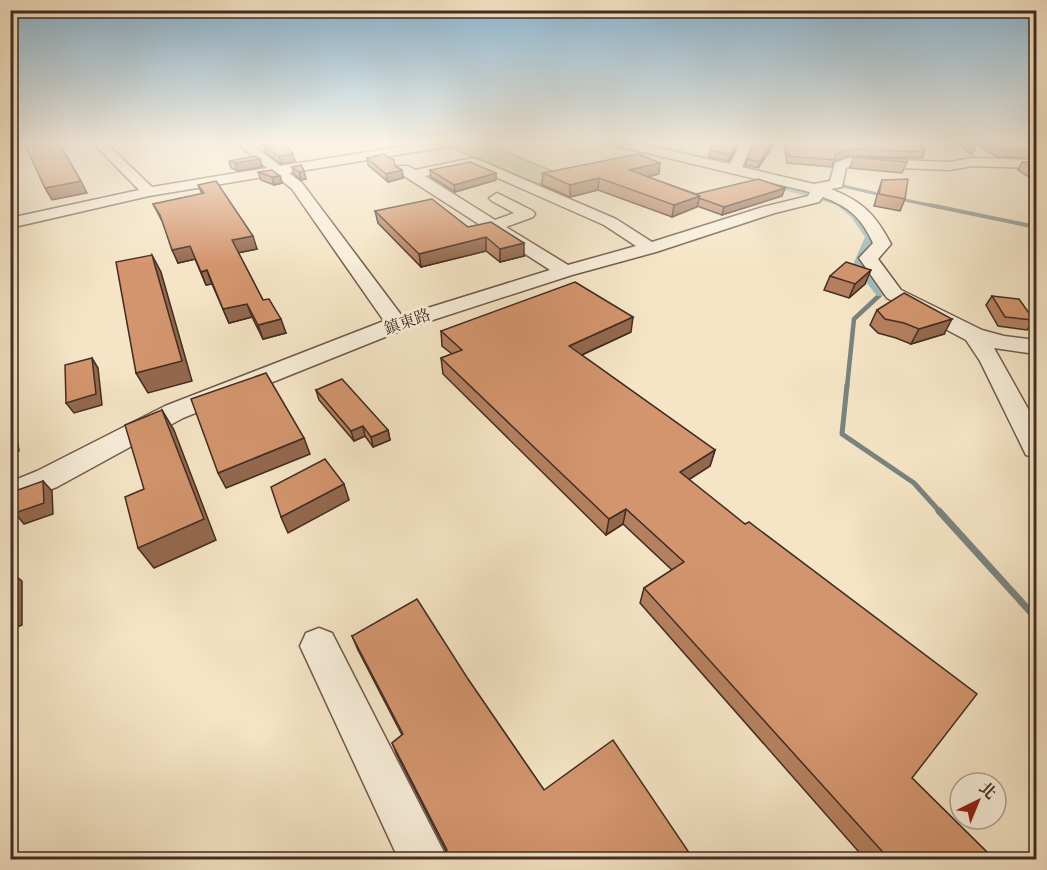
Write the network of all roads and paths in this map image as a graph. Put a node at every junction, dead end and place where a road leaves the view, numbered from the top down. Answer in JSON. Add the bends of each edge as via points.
{"nodes":[{"id":1,"x":140,"y":184,"type":"edge"},
{"id":2,"x":197,"y":184,"type":"edge"},
{"id":3,"x":294,"y":184,"type":"edge"},
{"id":4,"x":426,"y":184,"type":"edge"},
{"id":5,"x":522,"y":184,"type":"edge"},
{"id":6,"x":791,"y":184,"type":"edge"},
{"id":7,"x":837,"y":184,"type":"edge"},
{"id":8,"x":149,"y":192,"type":"junction"},
{"id":9,"x":815,"y":193,"type":"junction"},
{"id":10,"x":497,"y":198,"type":"dead end"},
{"id":11,"x":10,"y":223,"type":"edge"},
{"id":12,"x":493,"y":226,"type":"junction"},
{"id":13,"x":650,"y":248,"type":"junction"},
{"id":14,"x":565,"y":271,"type":"junction"},
{"id":15,"x":855,"y":271,"type":"edge"},
{"id":16,"x":876,"y":272,"type":"junction"},
{"id":17,"x":397,"y":324,"type":"junction"},
{"id":18,"x":974,"y":335,"type":"junction"},
{"id":19,"x":1036,"y":347,"type":"edge"},
{"id":20,"x":1036,"y":448,"type":"edge"},
{"id":21,"x":10,"y":494,"type":"edge"},
{"id":22,"x":319,"y":646,"type":"dead end"},
{"id":23,"x":424,"y":860,"type":"edge"}],
"edges":[{"from":1,"to":8,"type":"street"},
{"from":2,"to":8,"type":"street"},
{"from":3,"to":17,"type":"street"},
{"from":4,"to":12,"type":"street"},
{"from":5,"to":13,"type":"street","via":[[610,222]]},
{"from":6,"to":9,"type":"street"},
{"from":7,"to":9,"type":"street","name":"鎮東路"},
{"from":8,"to":11,"type":"street"},
{"from":9,"to":13,"type":"street","name":"鎮東路"},
{"from":9,"to":16,"type":"street","via":[[851,203],[871,222],[882,244],[868,258]]},
{"from":10,"to":12,"type":"street","via":[[526,214]]},
{"from":12,"to":14,"type":"street"},
{"from":13,"to":14,"type":"street","name":"鎮東路"},
{"from":14,"to":17,"type":"street","name":"鎮東路"},
{"from":15,"to":16,"type":"street"},
{"from":16,"to":18,"type":"street","via":[[894,294]]},
{"from":17,"to":21,"type":"street","name":"鎮東路","via":[[174,412],[47,479]]},
{"from":18,"to":19,"type":"street"},
{"from":18,"to":20,"type":"street"},
{"from":22,"to":23,"type":"street"}]}
